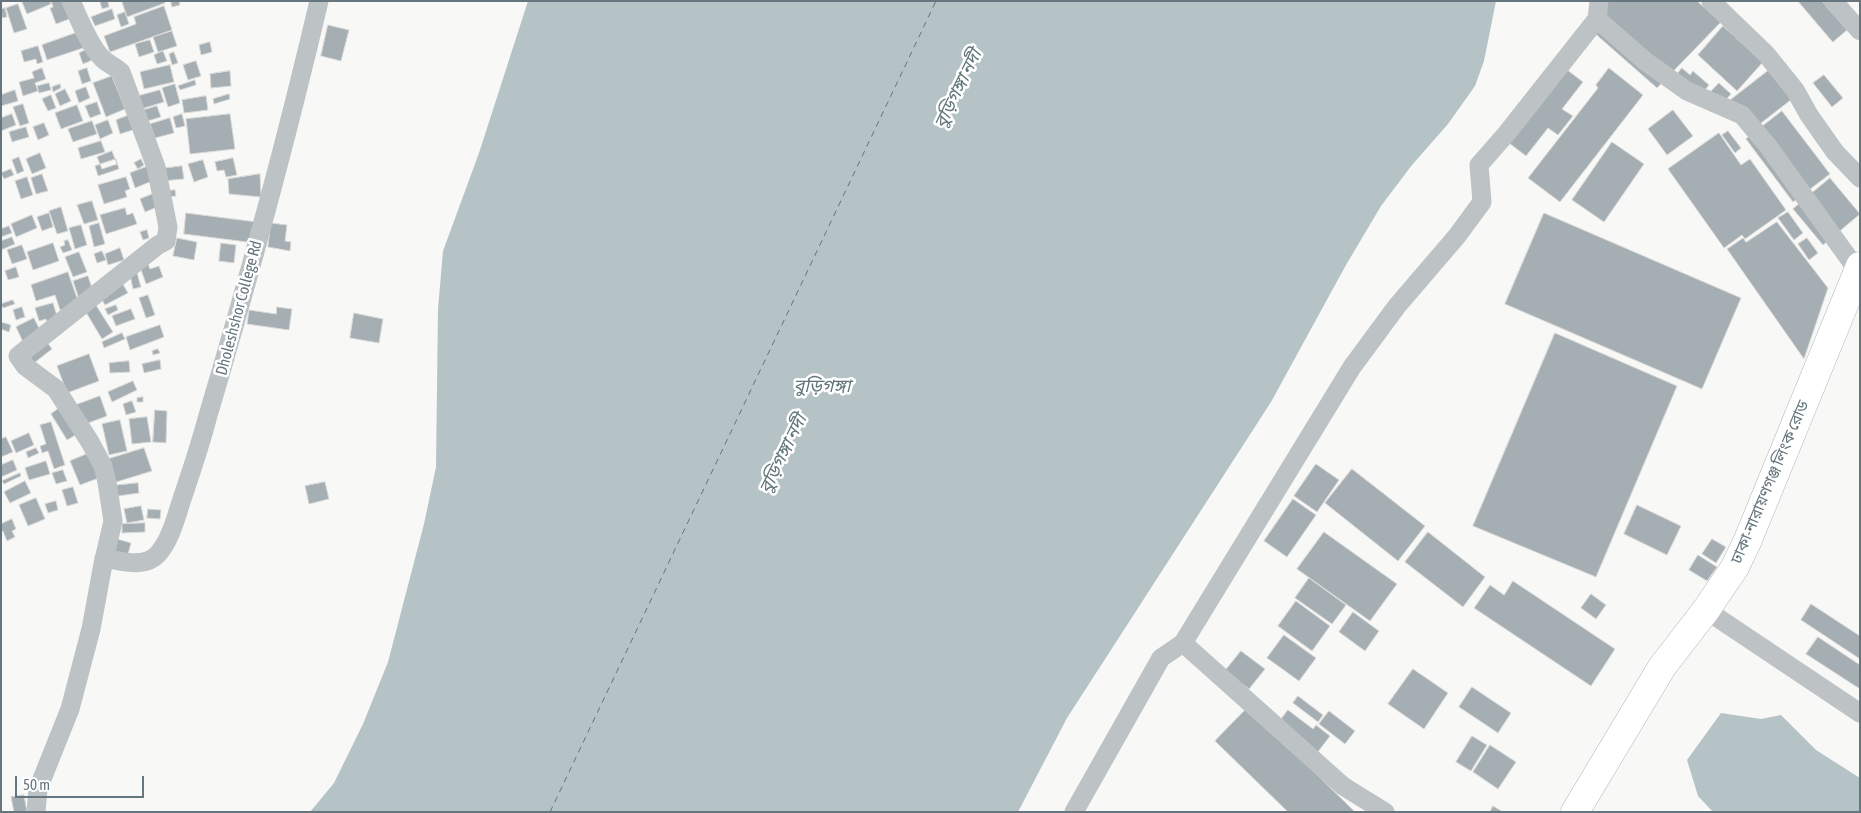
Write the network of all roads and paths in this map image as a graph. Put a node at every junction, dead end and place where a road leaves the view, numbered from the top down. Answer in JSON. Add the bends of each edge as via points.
{"nodes":[{"id":1,"x":71,"y":1,"type":"edge"},
{"id":2,"x":319,"y":1,"type":"edge"},
{"id":3,"x":1711,"y":1,"type":"edge"},
{"id":4,"x":1833,"y":1,"type":"edge"},
{"id":5,"x":1598,"y":10,"type":"edge"},
{"id":6,"x":1860,"y":31,"type":"edge"},
{"id":7,"x":1860,"y":178,"type":"edge"},
{"id":8,"x":1859,"y":269,"type":"edge"},
{"id":9,"x":104,"y":558,"type":"junction"},
{"id":10,"x":1706,"y":610,"type":"junction"},
{"id":11,"x":1183,"y":643,"type":"junction"},
{"id":12,"x":1860,"y":712,"type":"edge"},
{"id":13,"x":36,"y":812,"type":"edge"},
{"id":14,"x":1074,"y":812,"type":"edge"},
{"id":15,"x":1385,"y":812,"type":"edge"},
{"id":16,"x":1575,"y":812,"type":"edge"}],
"edges":[{"from":1,"to":9,"type":"street","via":[[102,59],[122,72],[156,167],[168,227],[166,241],[18,356],[24,366],[56,389],[103,466],[113,521]]},
{"from":2,"to":9,"type":"street","name":"Dholeshshor College Rd","via":[[237,320],[171,531],[159,553],[143,564]]},
{"from":3,"to":7,"type":"street","via":[[1766,54],[1795,90],[1835,152]]},
{"from":4,"to":6,"type":"street"},
{"from":5,"to":8,"type":"street","via":[[1645,61],[1687,91],[1742,115]]},
{"from":5,"to":11,"type":"street","via":[[1479,166],[1482,202],[1352,367]]},
{"from":8,"to":10,"type":"highway","name":"ঢাকা-নারায়ণগঞ্জ লিংক রোড","via":[[1748,542]]},
{"from":9,"to":13,"type":"street","via":[[91,629],[70,709],[38,789]]},
{"from":10,"to":12,"type":"street"},
{"from":10,"to":16,"type":"highway","name":"ঢাকা-নারায়ণগঞ্জ লিংক রোড","via":[[1662,668]]},
{"from":11,"to":14,"type":"street","via":[[1161,658]]},
{"from":11,"to":15,"type":"street","via":[[1343,786]]}]}
